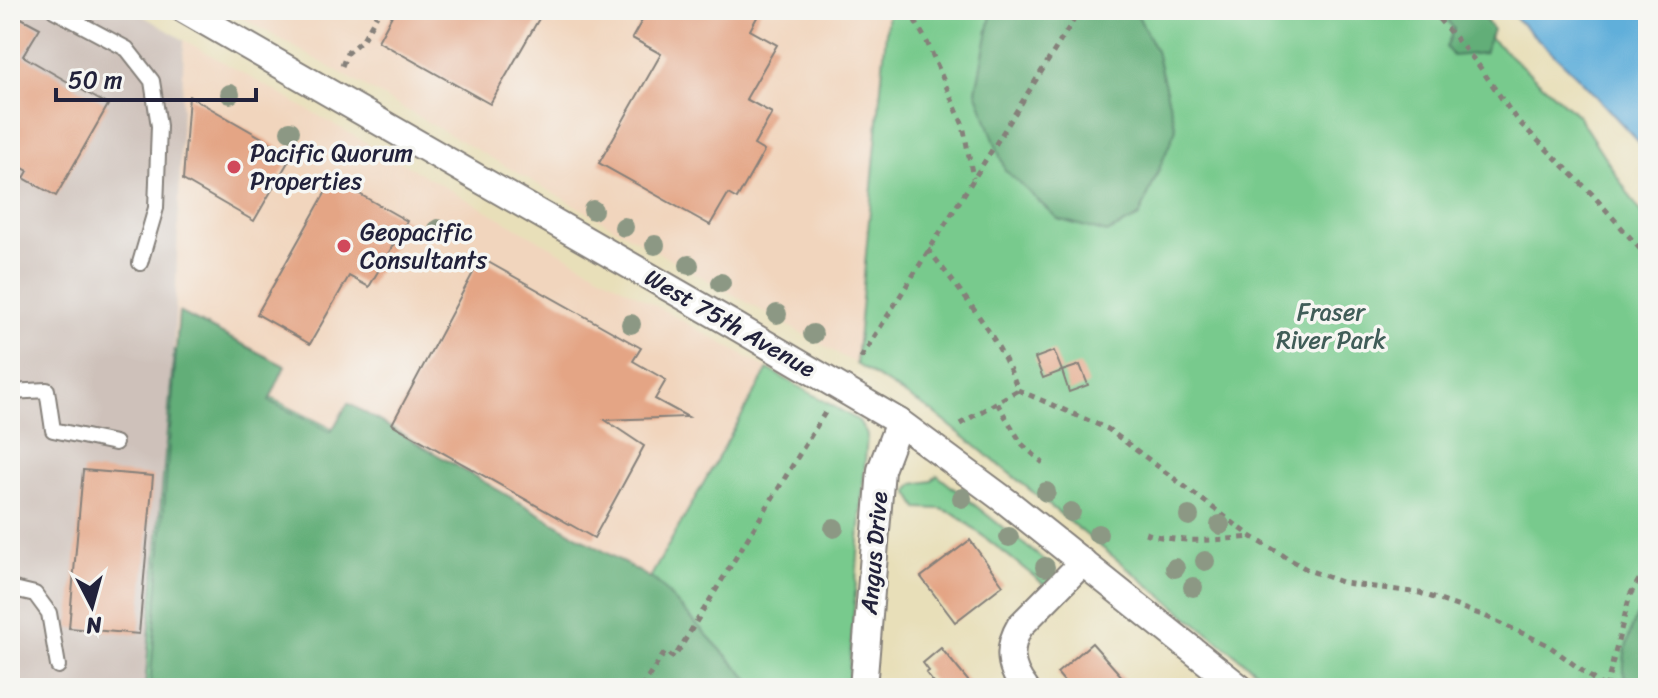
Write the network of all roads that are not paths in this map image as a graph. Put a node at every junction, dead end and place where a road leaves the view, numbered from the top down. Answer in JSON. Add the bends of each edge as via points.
{"nodes":[{"id":1,"x":54,"y":10,"type":"edge"},
{"id":2,"x":185,"y":10,"type":"edge"},
{"id":3,"x":140,"y":263,"type":"dead end"},
{"id":4,"x":10,"y":392,"type":"edge"},
{"id":5,"x":899,"y":422,"type":"junction"},
{"id":6,"x":115,"y":443,"type":"dead end"},
{"id":7,"x":1083,"y":562,"type":"junction"},
{"id":8,"x":10,"y":588,"type":"edge"},
{"id":9,"x":58,"y":666,"type":"dead end"},
{"id":10,"x":863,"y":688,"type":"edge"},
{"id":11,"x":1025,"y":688,"type":"edge"},
{"id":12,"x":1240,"y":688,"type":"edge"}],
"edges":[{"from":1,"to":3,"type":"lane","via":[[127,49],[152,81],[159,126],[156,208]]},
{"from":2,"to":5,"type":"street","name":"West 75th Avenue"},
{"from":4,"to":6,"type":"lane","via":[[47,390],[53,430]]},
{"from":5,"to":7,"type":"street","name":"West 75th Avenue"},
{"from":5,"to":10,"type":"street","name":"Angus Drive","via":[[881,470]]},
{"from":7,"to":11,"type":"street","via":[[1014,637],[1011,660]]},
{"from":7,"to":12,"type":"street","name":"West 75th Avenue"},
{"from":8,"to":9,"type":"lane","via":[[35,594],[49,613]]}]}
